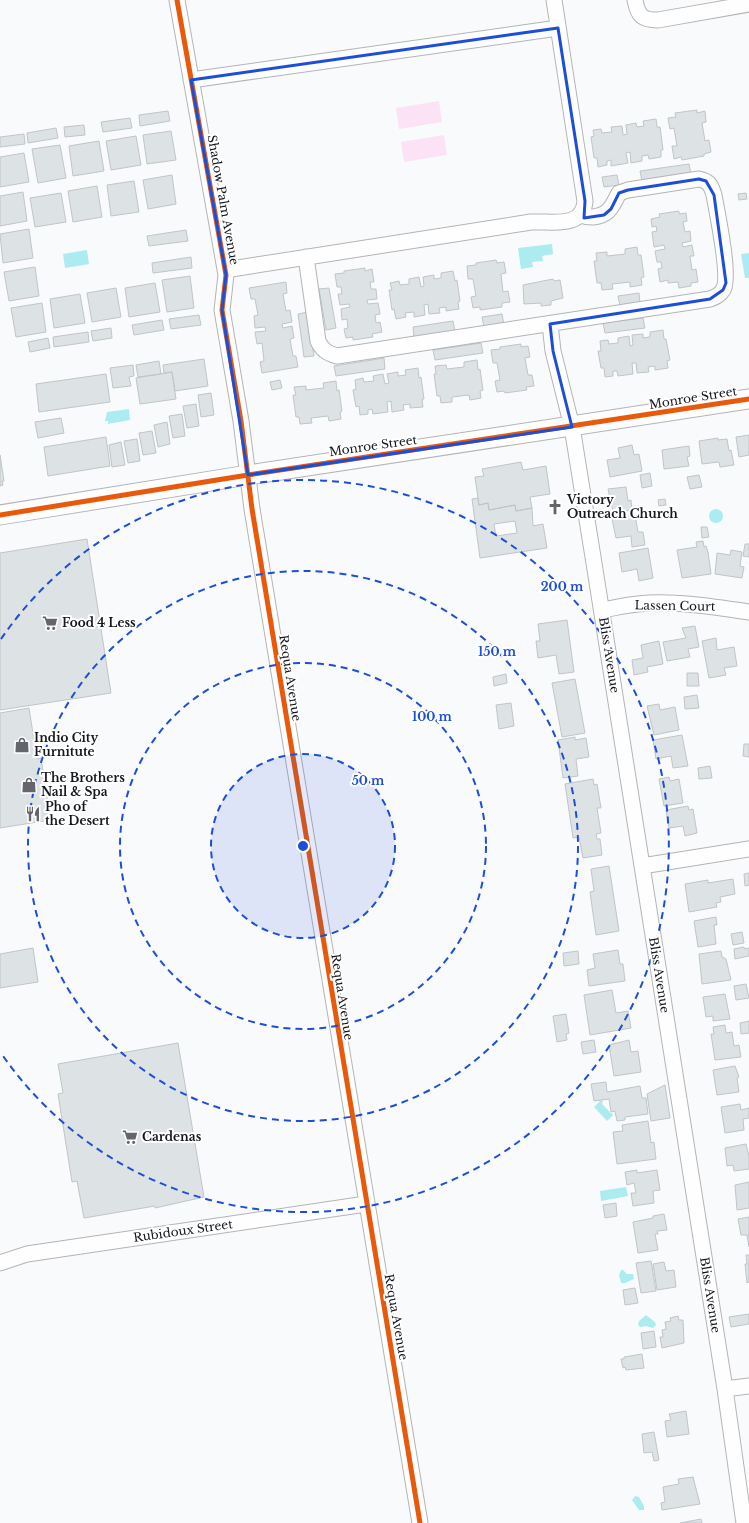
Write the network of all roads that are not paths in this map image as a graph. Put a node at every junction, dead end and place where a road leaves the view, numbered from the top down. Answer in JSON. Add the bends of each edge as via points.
{"nodes":[{"id":1,"x":177,"y":0,"type":"edge"},
{"id":2,"x":554,"y":0,"type":"edge"},
{"id":3,"x":635,"y":0,"type":"edge"},
{"id":4,"x":749,"y":4,"type":"edge"},
{"id":5,"x":558,"y":28,"type":"junction"},
{"id":6,"x":192,"y":80,"type":"junction"},
{"id":7,"x":581,"y":215,"type":"junction"},
{"id":8,"x":306,"y":257,"type":"junction"},
{"id":9,"x":225,"y":270,"type":"junction"},
{"id":10,"x":550,"y":324,"type":"junction"},
{"id":11,"x":749,"y":399,"type":"edge"},
{"id":12,"x":572,"y":427,"type":"junction"},
{"id":13,"x":248,"y":475,"type":"junction"},
{"id":14,"x":0,"y":515,"type":"edge"},
{"id":15,"x":602,"y":610,"type":"junction"},
{"id":16,"x":749,"y":612,"type":"edge"},
{"id":17,"x":749,"y":849,"type":"edge"},
{"id":18,"x":642,"y":866,"type":"junction"},
{"id":19,"x":366,"y":1204,"type":"junction"},
{"id":20,"x":0,"y":1263,"type":"edge"},
{"id":21,"x":749,"y":1386,"type":"edge"},
{"id":22,"x":725,"y":1389,"type":"junction"},
{"id":23,"x":420,"y":1523,"type":"edge"},
{"id":24,"x":744,"y":1523,"type":"edge"}],
"edges":[{"from":1,"to":6,"type":"street","name":"Shadow Palm Avenue"},
{"from":2,"to":5,"type":"street"},
{"from":3,"to":4,"type":"street","via":[[637,11],[649,20]]},
{"from":5,"to":6,"type":"street"},
{"from":5,"to":7,"type":"street","via":[[585,201]]},
{"from":6,"to":9,"type":"street","name":"Shadow Palm Avenue"},
{"from":7,"to":8,"type":"street","via":[[569,222],[530,222]]},
{"from":7,"to":10,"type":"street","via":[[586,218],[604,215],[611,209],[619,193],[628,190],[699,179],[706,181],[712,186],[714,195],[726,267],[726,284],[723,290],[710,299]]},
{"from":8,"to":9,"type":"street"},
{"from":8,"to":10,"type":"street","via":[[318,341],[327,354],[337,356]]},
{"from":9,"to":13,"type":"street","name":"Shadow Palm Avenue","via":[[226,291],[222,310]]},
{"from":10,"to":12,"type":"street","name":"Bliss Avenue","via":[[553,351]]},
{"from":11,"to":12,"type":"main road","name":"Monroe Street"},
{"from":12,"to":13,"type":"main road","name":"Monroe Street"},
{"from":12,"to":15,"type":"street","name":"Bliss Avenue"},
{"from":13,"to":14,"type":"main road","name":"Monroe Street"},
{"from":13,"to":19,"type":"street","name":"Requa Avenue"},
{"from":15,"to":16,"type":"street","name":"Lassen Court","via":[[639,604],[663,604]]},
{"from":15,"to":18,"type":"street","name":"Bliss Avenue"},
{"from":17,"to":18,"type":"street"},
{"from":18,"to":22,"type":"street","name":"Bliss Avenue"},
{"from":19,"to":20,"type":"street","name":"Rubidoux Street","via":[[27,1254]]},
{"from":19,"to":23,"type":"street","name":"Requa Avenue"},
{"from":21,"to":22,"type":"street"},
{"from":22,"to":24,"type":"street","name":"Bliss Avenue"}]}
